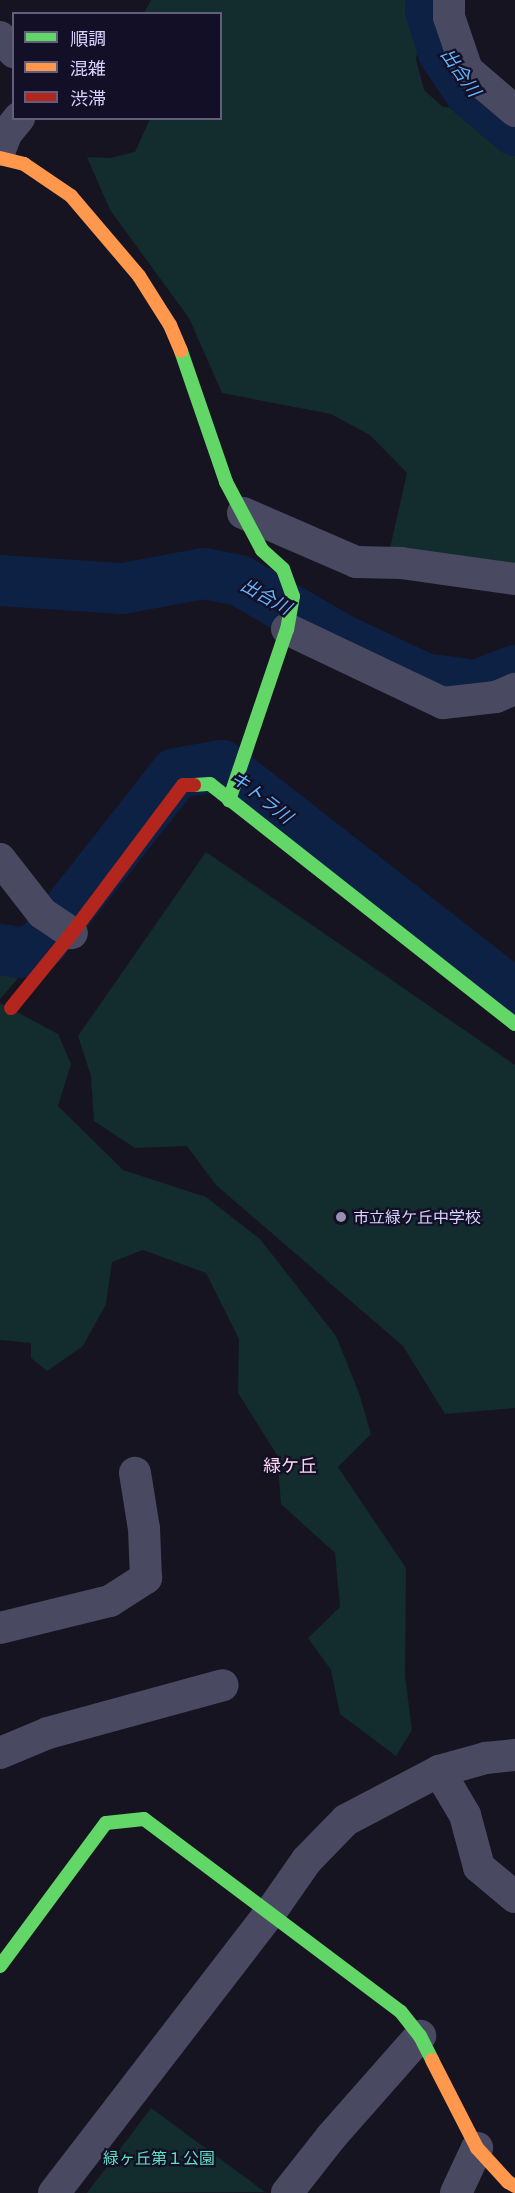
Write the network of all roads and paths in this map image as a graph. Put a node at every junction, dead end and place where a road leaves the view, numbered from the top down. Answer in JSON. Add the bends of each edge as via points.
{"nodes":[{"id":1,"x":449,"y":0,"type":"edge"},
{"id":2,"x":0,"y":38,"type":"edge"},
{"id":3,"x":12,"y":50,"type":"edge"},
{"id":4,"x":515,"y":111,"type":"edge"},
{"id":5,"x":17,"y":120,"type":"edge"},
{"id":6,"x":0,"y":150,"type":"edge"},
{"id":7,"x":0,"y":158,"type":"edge"},
{"id":8,"x":243,"y":513,"type":"junction"},
{"id":9,"x":515,"y":579,"type":"edge"},
{"id":10,"x":286,"y":628,"type":"junction"},
{"id":11,"x":515,"y":689,"type":"edge"},
{"id":12,"x":229,"y":800,"type":"junction"},
{"id":13,"x":0,"y":859,"type":"edge"},
{"id":14,"x":72,"y":933,"type":"junction"},
{"id":15,"x":11,"y":1008,"type":"dead end"},
{"id":16,"x":515,"y":1024,"type":"edge"},
{"id":17,"x":135,"y":1473,"type":"dead end"},
{"id":18,"x":0,"y":1628,"type":"edge"},
{"id":19,"x":223,"y":1685,"type":"dead end"},
{"id":20,"x":0,"y":1753,"type":"edge"},
{"id":21,"x":515,"y":1755,"type":"edge"},
{"id":22,"x":439,"y":1771,"type":"junction"},
{"id":23,"x":515,"y":1897,"type":"edge"},
{"id":24,"x":270,"y":1913,"type":"junction"},
{"id":25,"x":0,"y":1966,"type":"edge"},
{"id":26,"x":420,"y":2036,"type":"junction"},
{"id":27,"x":477,"y":2148,"type":"junction"},
{"id":28,"x":515,"y":2186,"type":"edge"},
{"id":29,"x":54,"y":2193,"type":"edge"},
{"id":30,"x":287,"y":2193,"type":"edge"},
{"id":31,"x":456,"y":2193,"type":"edge"}],
"edges":[{"from":1,"to":4,"type":"street","via":[[449,17],[467,70]]},
{"from":2,"to":3,"type":"street"},
{"from":5,"to":6,"type":"street"},
{"from":7,"to":8,"type":"street","via":[[24,164],[71,196],[139,276],[170,325],[214,453]]},
{"from":8,"to":9,"type":"street","via":[[356,562],[401,563]]},
{"from":8,"to":10,"type":"street","via":[[262,550],[283,569],[292,596]]},
{"from":10,"to":11,"type":"street","via":[[443,703],[496,697]]},
{"from":10,"to":12,"type":"street"},
{"from":12,"to":14,"type":"street","via":[[210,784],[183,785]]},
{"from":12,"to":16,"type":"street"},
{"from":13,"to":14,"type":"street","via":[[42,913]]},
{"from":14,"to":15,"type":"street"},
{"from":17,"to":18,"type":"street","via":[[144,1529],[146,1578],[110,1601]]},
{"from":19,"to":20,"type":"street","via":[[48,1732]]},
{"from":21,"to":22,"type":"street","via":[[486,1758]]},
{"from":22,"to":23,"type":"street","via":[[465,1815],[479,1867]]},
{"from":22,"to":24,"type":"street","via":[[346,1820],[307,1860]]},
{"from":24,"to":25,"type":"street","via":[[144,1819],[106,1823]]},
{"from":24,"to":26,"type":"street","via":[[401,2012]]},
{"from":24,"to":29,"type":"street"},
{"from":26,"to":27,"type":"street"},
{"from":26,"to":30,"type":"street"},
{"from":27,"to":28,"type":"street"},
{"from":27,"to":31,"type":"street"}]}
